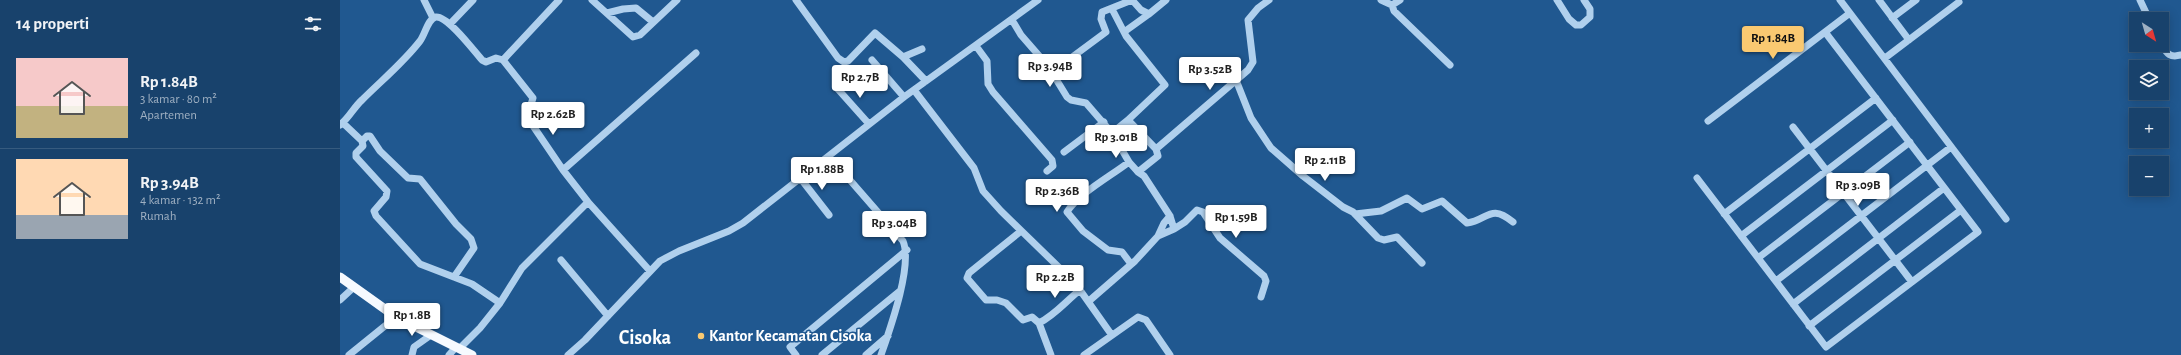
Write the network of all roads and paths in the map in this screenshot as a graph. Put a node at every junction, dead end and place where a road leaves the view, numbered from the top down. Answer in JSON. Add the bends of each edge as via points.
{"nodes":[{"id":1,"x":424,"y":0,"type":"edge"},
{"id":2,"x":473,"y":0,"type":"edge"},
{"id":3,"x":592,"y":0,"type":"edge"},
{"id":4,"x":677,"y":0,"type":"edge"},
{"id":5,"x":796,"y":0,"type":"edge"},
{"id":6,"x":1132,"y":0,"type":"edge"},
{"id":7,"x":1166,"y":0,"type":"edge"},
{"id":8,"x":1269,"y":0,"type":"edge"},
{"id":9,"x":1381,"y":0,"type":"edge"},
{"id":10,"x":1400,"y":0,"type":"edge"},
{"id":11,"x":1557,"y":0,"type":"edge"},
{"id":12,"x":1584,"y":0,"type":"edge"},
{"id":13,"x":1840,"y":0,"type":"edge"},
{"id":14,"x":1879,"y":0,"type":"edge"},
{"id":15,"x":1916,"y":0,"type":"edge"},
{"id":16,"x":2140,"y":0,"type":"edge"},
{"id":17,"x":556,"y":1,"type":"edge"},
{"id":18,"x":1035,"y":1,"type":"edge"},
{"id":19,"x":1959,"y":2,"type":"dead end"},
{"id":20,"x":1392,"y":5,"type":"junction"},
{"id":21,"x":1112,"y":9,"type":"junction"},
{"id":22,"x":2146,"y":12,"type":"edge"},
{"id":23,"x":607,"y":13,"type":"junction"},
{"id":24,"x":1850,"y":13,"type":"junction"},
{"id":25,"x":1150,"y":14,"type":"junction"},
{"id":26,"x":433,"y":18,"type":"junction"},
{"id":27,"x":1892,"y":18,"type":"junction"},
{"id":28,"x":1012,"y":20,"type":"junction"},
{"id":29,"x":653,"y":22,"type":"junction"},
{"id":30,"x":450,"y":24,"type":"junction"},
{"id":31,"x":1124,"y":32,"type":"junction"},
{"id":32,"x":1825,"y":32,"type":"junction"},
{"id":33,"x":1909,"y":40,"type":"junction"},
{"id":34,"x":976,"y":46,"type":"junction"},
{"id":35,"x":922,"y":49,"type":"dead end"},
{"id":36,"x":2167,"y":52,"type":"edge"},
{"id":37,"x":696,"y":53,"type":"dead end"},
{"id":38,"x":2181,"y":55,"type":"edge"},
{"id":39,"x":903,"y":57,"type":"junction"},
{"id":40,"x":1885,"y":58,"type":"junction"},
{"id":41,"x":503,"y":60,"type":"junction"},
{"id":42,"x":872,"y":60,"type":"dead end"},
{"id":43,"x":1450,"y":65,"type":"dead end"},
{"id":44,"x":1052,"y":72,"type":"junction"},
{"id":45,"x":1236,"y":80,"type":"junction"},
{"id":46,"x":926,"y":81,"type":"junction"},
{"id":47,"x":836,"y":87,"type":"dead end"},
{"id":48,"x":914,"y":90,"type":"junction"},
{"id":49,"x":904,"y":97,"type":"junction"},
{"id":50,"x":1876,"y":98,"type":"junction"},
{"id":51,"x":1128,"y":120,"type":"junction"},
{"id":52,"x":1893,"y":120,"type":"junction"},
{"id":53,"x":1708,"y":121,"type":"dead end"},
{"id":54,"x":1104,"y":122,"type":"junction"},
{"id":55,"x":341,"y":124,"type":"edge"},
{"id":56,"x":869,"y":124,"type":"junction"},
{"id":57,"x":1793,"y":127,"type":"dead end"},
{"id":58,"x":1112,"y":133,"type":"junction"},
{"id":59,"x":362,"y":141,"type":"junction"},
{"id":60,"x":1910,"y":142,"type":"junction"},
{"id":61,"x":1952,"y":147,"type":"junction"},
{"id":62,"x":1810,"y":148,"type":"junction"},
{"id":63,"x":1156,"y":149,"type":"junction"},
{"id":64,"x":1064,"y":152,"type":"dead end"},
{"id":65,"x":829,"y":156,"type":"junction"},
{"id":66,"x":1129,"y":162,"type":"junction"},
{"id":67,"x":1927,"y":166,"type":"junction"},
{"id":68,"x":563,"y":170,"type":"junction"},
{"id":69,"x":1827,"y":170,"type":"junction"},
{"id":70,"x":1047,"y":171,"type":"dead end"},
{"id":71,"x":1138,"y":172,"type":"junction"},
{"id":72,"x":1697,"y":178,"type":"dead end"},
{"id":73,"x":801,"y":179,"type":"junction"},
{"id":74,"x":1944,"y":188,"type":"junction"},
{"id":75,"x":1844,"y":193,"type":"junction"},
{"id":76,"x":588,"y":202,"type":"junction"},
{"id":77,"x":1961,"y":210,"type":"junction"},
{"id":78,"x":1355,"y":214,"type":"junction"},
{"id":79,"x":1724,"y":214,"type":"junction"},
{"id":80,"x":830,"y":215,"type":"dead end"},
{"id":81,"x":1170,"y":216,"type":"junction"},
{"id":82,"x":1861,"y":216,"type":"junction"},
{"id":83,"x":2006,"y":219,"type":"dead end"},
{"id":84,"x":1512,"y":222,"type":"dead end"},
{"id":85,"x":1174,"y":229,"type":"junction"},
{"id":86,"x":1021,"y":231,"type":"junction"},
{"id":87,"x":1158,"y":236,"type":"junction"},
{"id":88,"x":1741,"y":236,"type":"junction"},
{"id":89,"x":1878,"y":238,"type":"junction"},
{"id":90,"x":907,"y":250,"type":"junction"},
{"id":91,"x":1758,"y":258,"type":"junction"},
{"id":92,"x":561,"y":260,"type":"dead end"},
{"id":93,"x":1895,"y":260,"type":"junction"},
{"id":94,"x":1422,"y":263,"type":"dead end"},
{"id":95,"x":1131,"y":264,"type":"junction"},
{"id":96,"x":650,"y":271,"type":"junction"},
{"id":97,"x":340,"y":277,"type":"edge"},
{"id":98,"x":454,"y":277,"type":"junction"},
{"id":99,"x":1776,"y":281,"type":"junction"},
{"id":100,"x":1912,"y":282,"type":"junction"},
{"id":101,"x":353,"y":288,"type":"junction"},
{"id":102,"x":1080,"y":290,"type":"junction"},
{"id":103,"x":900,"y":291,"type":"junction"},
{"id":104,"x":1261,"y":297,"type":"dead end"},
{"id":105,"x":340,"y":300,"type":"edge"},
{"id":106,"x":1089,"y":301,"type":"junction"},
{"id":107,"x":500,"y":302,"type":"junction"},
{"id":108,"x":1792,"y":304,"type":"junction"},
{"id":109,"x":608,"y":316,"type":"junction"},
{"id":110,"x":396,"y":317,"type":"junction"},
{"id":111,"x":1039,"y":323,"type":"junction"},
{"id":112,"x":1809,"y":326,"type":"junction"},
{"id":113,"x":1111,"y":334,"type":"junction"},
{"id":114,"x":431,"y":335,"type":"junction"},
{"id":115,"x":888,"y":336,"type":"junction"},
{"id":116,"x":458,"y":348,"type":"junction"},
{"id":117,"x":350,"y":355,"type":"edge"},
{"id":118,"x":412,"y":355,"type":"edge"},
{"id":119,"x":449,"y":355,"type":"edge"},
{"id":120,"x":472,"y":355,"type":"edge"},
{"id":121,"x":568,"y":355,"type":"edge"},
{"id":122,"x":796,"y":355,"type":"edge"},
{"id":123,"x":822,"y":355,"type":"edge"},
{"id":124,"x":866,"y":355,"type":"edge"},
{"id":125,"x":881,"y":355,"type":"edge"},
{"id":126,"x":1051,"y":355,"type":"edge"},
{"id":127,"x":1084,"y":355,"type":"edge"},
{"id":128,"x":1170,"y":355,"type":"edge"}],
"edges":[{"from":1,"to":26,"type":"street"},
{"from":2,"to":30,"type":"street"},
{"from":3,"to":23,"type":"street"},
{"from":4,"to":29,"type":"street"},
{"from":5,"to":39,"type":"street","via":[[842,61],[848,61],[875,33]]},
{"from":6,"to":21,"type":"street"},
{"from":6,"to":25,"type":"street","via":[[1141,10]]},
{"from":7,"to":25,"type":"street"},
{"from":8,"to":45,"type":"street","via":[[1249,17],[1247,24],[1253,62]]},
{"from":9,"to":20,"type":"street"},
{"from":10,"to":20,"type":"street"},
{"from":11,"to":12,"type":"street","via":[[1576,25],[1581,25],[1590,17],[1590,9]]},
{"from":13,"to":24,"type":"street"},
{"from":14,"to":27,"type":"street"},
{"from":15,"to":27,"type":"street"},
{"from":16,"to":22,"type":"street"},
{"from":17,"to":41,"type":"street"},
{"from":18,"to":28,"type":"street"},
{"from":19,"to":33,"type":"street"},
{"from":20,"to":43,"type":"street","via":[[1394,11]]},
{"from":21,"to":31,"type":"street"},
{"from":21,"to":44,"type":"street","via":[[1101,13],[1106,33]]},
{"from":23,"to":29,"type":"street","via":[[636,8]]},
{"from":23,"to":29,"type":"street","via":[[633,37],[637,37]]},
{"from":24,"to":32,"type":"street"},
{"from":24,"to":40,"type":"street"},
{"from":25,"to":31,"type":"street"},
{"from":26,"to":30,"type":"street","via":[[443,18]]},
{"from":26,"to":55,"type":"street","via":[[426,33],[410,54],[360,101]]},
{"from":27,"to":33,"type":"street"},
{"from":28,"to":34,"type":"street"},
{"from":28,"to":44,"type":"street","via":[[1021,35]]},
{"from":30,"to":41,"type":"street","via":[[482,60]]},
{"from":31,"to":51,"type":"street","via":[[1165,85]]},
{"from":32,"to":50,"type":"street"},
{"from":32,"to":53,"type":"street"},
{"from":33,"to":40,"type":"street"},
{"from":34,"to":46,"type":"street"},
{"from":34,"to":70,"type":"street","via":[[987,61],[987,78],[993,92],[1052,160],[1053,166]]},
{"from":35,"to":39,"type":"street"},
{"from":36,"to":38,"type":"street","via":[[2173,57]]},
{"from":37,"to":68,"type":"street"},
{"from":39,"to":46,"type":"street"},
{"from":40,"to":61,"type":"street"},
{"from":41,"to":68,"type":"street","via":[[531,94],[534,103],[527,117]]},
{"from":42,"to":49,"type":"street"},
{"from":44,"to":54,"type":"street","via":[[1067,97],[1086,103]]},
{"from":45,"to":63,"type":"street"},
{"from":45,"to":78,"type":"street","via":[[1251,118],[1271,148],[1343,208]]},
{"from":46,"to":48,"type":"street"},
{"from":47,"to":56,"type":"street"},
{"from":48,"to":49,"type":"street"},
{"from":48,"to":86,"type":"street","via":[[974,168],[984,191]]},
{"from":49,"to":56,"type":"street"},
{"from":50,"to":52,"type":"street"},
{"from":50,"to":62,"type":"street"},
{"from":51,"to":58,"type":"street"},
{"from":51,"to":63,"type":"street"},
{"from":52,"to":60,"type":"street"},
{"from":52,"to":69,"type":"street"},
{"from":54,"to":58,"type":"street"},
{"from":54,"to":64,"type":"street"},
{"from":55,"to":59,"type":"street"},
{"from":56,"to":65,"type":"street"},
{"from":57,"to":62,"type":"street"},
{"from":58,"to":66,"type":"street"},
{"from":59,"to":98,"type":"street","via":[[363,146],[356,153],[356,157],[388,194],[374,215],[420,264]]},
{"from":59,"to":98,"type":"street","via":[[370,136],[380,151],[408,178],[420,179],[471,239],[474,248]]},
{"from":60,"to":67,"type":"street"},
{"from":60,"to":75,"type":"street"},
{"from":61,"to":67,"type":"street"},
{"from":61,"to":83,"type":"street"},
{"from":62,"to":69,"type":"street"},
{"from":62,"to":79,"type":"street"},
{"from":63,"to":71,"type":"street","via":[[1156,160]]},
{"from":65,"to":73,"type":"street"},
{"from":65,"to":90,"type":"street","via":[[903,241]]},
{"from":66,"to":71,"type":"street"},
{"from":66,"to":95,"type":"street","via":[[1110,178],[1096,185],[1067,212],[1083,231],[1108,250],[1122,252]]},
{"from":67,"to":74,"type":"street"},
{"from":67,"to":82,"type":"street"},
{"from":68,"to":76,"type":"street"},
{"from":69,"to":75,"type":"street"},
{"from":69,"to":88,"type":"street"},
{"from":71,"to":81,"type":"street","via":[[1144,176]]},
{"from":72,"to":79,"type":"street"},
{"from":73,"to":80,"type":"street"},
{"from":73,"to":96,"type":"street","via":[[743,223],[679,250],[660,261]]},
{"from":74,"to":77,"type":"street"},
{"from":74,"to":89,"type":"street"},
{"from":75,"to":82,"type":"street"},
{"from":75,"to":91,"type":"street"},
{"from":76,"to":96,"type":"street"},
{"from":76,"to":107,"type":"street","via":[[522,268]]},
{"from":77,"to":93,"type":"street"},
{"from":77,"to":100,"type":"street","via":[[1978,232]]},
{"from":78,"to":84,"type":"street","via":[[1381,211],[1407,198],[1422,209],[1442,202],[1467,223],[1493,212],[1505,216]]},
{"from":78,"to":94,"type":"street","via":[[1378,238],[1384,240],[1398,237]]},
{"from":79,"to":88,"type":"street"},
{"from":81,"to":85,"type":"street"},
{"from":81,"to":87,"type":"street"},
{"from":82,"to":89,"type":"street"},
{"from":82,"to":99,"type":"street"},
{"from":85,"to":87,"type":"street"},
{"from":85,"to":104,"type":"street","via":[[1197,210],[1202,211],[1220,238],[1264,276],[1266,281]]},
{"from":86,"to":102,"type":"street"},
{"from":86,"to":111,"type":"street","via":[[968,273],[967,278],[986,300],[1000,300],[1023,320],[1032,317]]},
{"from":87,"to":95,"type":"street"},
{"from":88,"to":91,"type":"street"},
{"from":89,"to":93,"type":"street"},
{"from":89,"to":108,"type":"street"},
{"from":90,"to":103,"type":"street"},
{"from":90,"to":122,"type":"street","via":[[790,347]]},
{"from":91,"to":99,"type":"street"},
{"from":92,"to":109,"type":"street"},
{"from":93,"to":100,"type":"street"},
{"from":93,"to":112,"type":"street"},
{"from":95,"to":106,"type":"street"},
{"from":96,"to":109,"type":"street"},
{"from":97,"to":101,"type":"main road"},
{"from":98,"to":107,"type":"street","via":[[472,284]]},
{"from":99,"to":108,"type":"street"},
{"from":100,"to":112,"type":"street","via":[[1826,347]]},
{"from":101,"to":105,"type":"street"},
{"from":101,"to":110,"type":"main road"},
{"from":102,"to":106,"type":"street"},
{"from":102,"to":111,"type":"street","via":[[1055,314]]},
{"from":103,"to":115,"type":"street"},
{"from":103,"to":123,"type":"street"},
{"from":106,"to":113,"type":"street"},
{"from":107,"to":116,"type":"street","via":[[480,328]]},
{"from":108,"to":112,"type":"street"},
{"from":109,"to":121,"type":"street"},
{"from":110,"to":114,"type":"main road"},
{"from":110,"to":117,"type":"street"},
{"from":111,"to":126,"type":"street"},
{"from":113,"to":127,"type":"street"},
{"from":113,"to":128,"type":"street","via":[[1134,319],[1142,318]]},
{"from":114,"to":116,"type":"main road"},
{"from":114,"to":118,"type":"street","via":[[414,347]]},
{"from":115,"to":124,"type":"street"},
{"from":115,"to":125,"type":"street"},
{"from":116,"to":119,"type":"street"},
{"from":116,"to":120,"type":"main road"}]}
